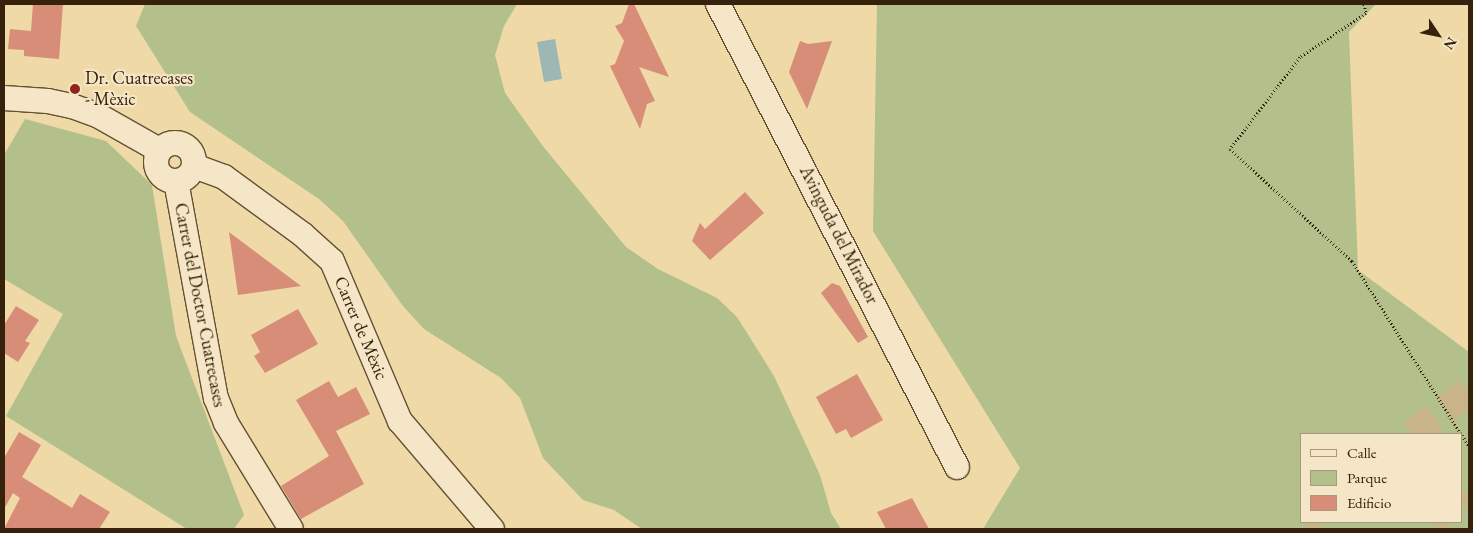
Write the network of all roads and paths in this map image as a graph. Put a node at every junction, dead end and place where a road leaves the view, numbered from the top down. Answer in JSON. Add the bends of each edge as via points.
{"nodes":[{"id":1,"x":718,"y":4,"type":"edge"},
{"id":2,"x":1364,"y":4,"type":"edge"},
{"id":3,"x":4,"y":98,"type":"edge"},
{"id":4,"x":159,"y":150,"type":"junction"},
{"id":5,"x":194,"y":166,"type":"junction"},
{"id":6,"x":176,"y":181,"type":"junction"},
{"id":7,"x":1461,"y":433,"type":"edge"},
{"id":8,"x":957,"y":467,"type":"dead end"},
{"id":9,"x":291,"y":529,"type":"edge"},
{"id":10,"x":492,"y":529,"type":"edge"}],
"edges":[{"from":1,"to":8,"type":"street","name":"Avinguda del Mirador"},
{"from":2,"to":7,"type":"path","via":[[1366,13],[1300,57],[1230,149],[1352,261]]},
{"from":3,"to":4,"type":"street","via":[[72,106],[99,116]]},
{"from":4,"to":5,"type":"street","via":[[174,143],[185,145],[193,154]]},
{"from":4,"to":6,"type":"street","via":[[155,161],[158,172]]},
{"from":5,"to":6,"type":"street","via":[[186,177]]},
{"from":5,"to":10,"type":"street","name":"Carrer de Mèxic","via":[[224,177],[332,260],[400,421]]},
{"from":6,"to":9,"type":"street","name":"Carrer del Doctor Cuatrecases","via":[[216,398],[226,424]]}]}
